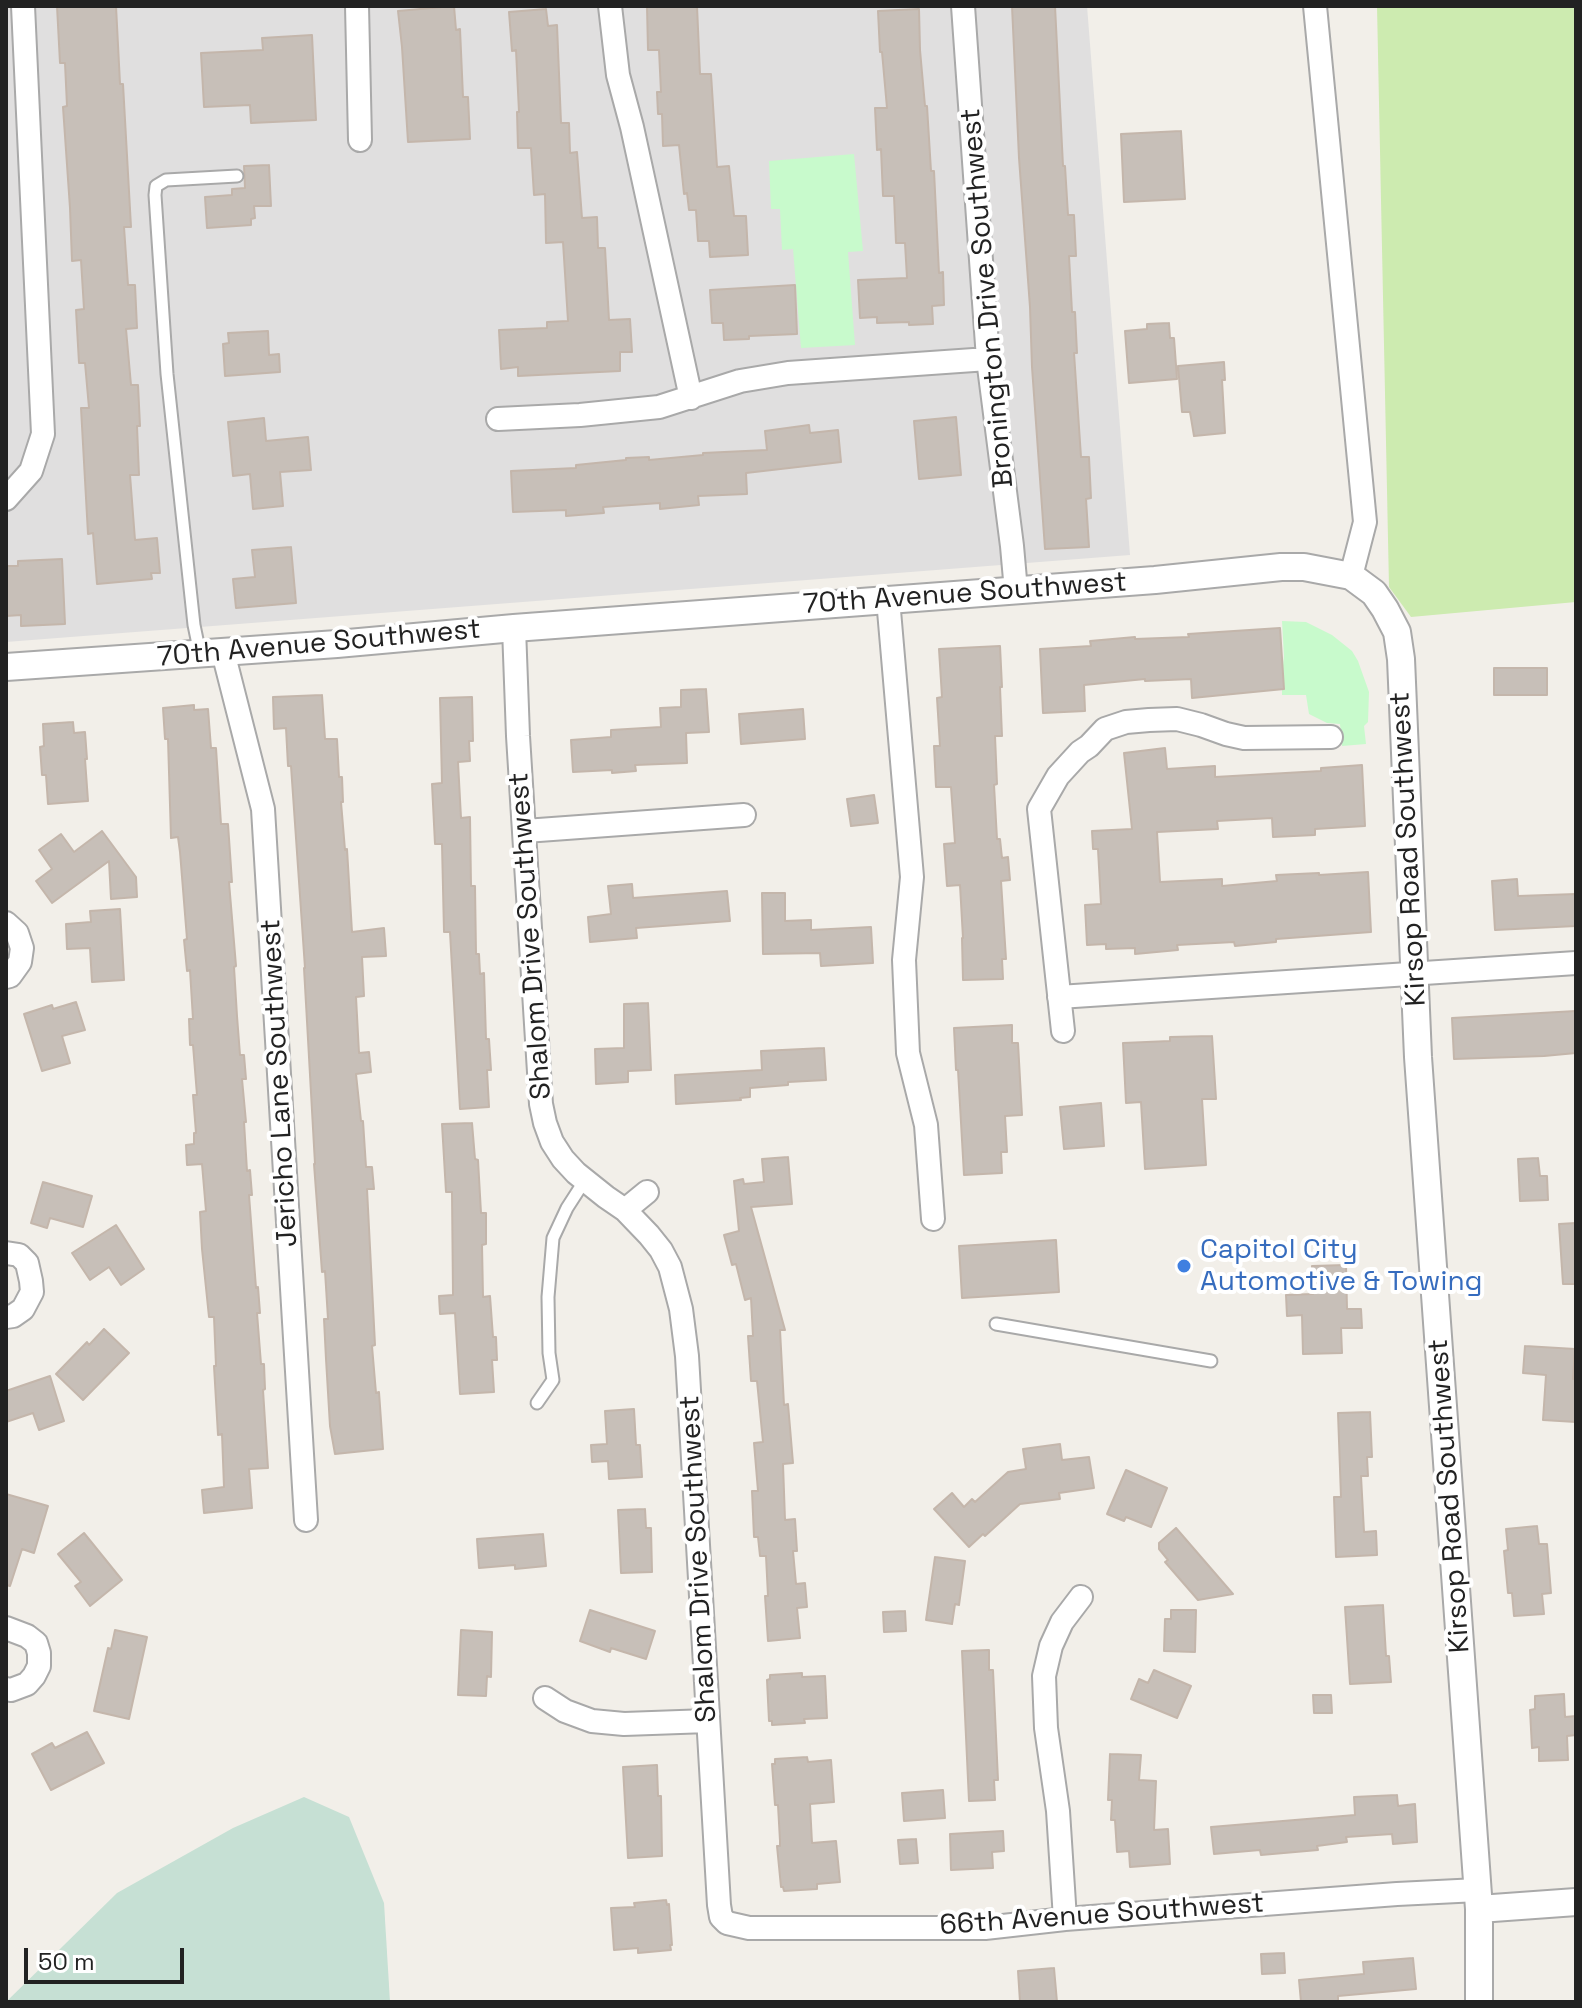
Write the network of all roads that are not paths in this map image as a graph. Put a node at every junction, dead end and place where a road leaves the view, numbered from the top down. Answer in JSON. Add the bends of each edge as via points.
{"nodes":[{"id":1,"x":23,"y":6,"type":"edge"},
{"id":2,"x":357,"y":6,"type":"edge"},
{"id":3,"x":610,"y":6,"type":"edge"},
{"id":4,"x":963,"y":6,"type":"edge"},
{"id":5,"x":1315,"y":6,"type":"edge"},
{"id":6,"x":16,"y":40,"type":"edge"},
{"id":7,"x":360,"y":140,"type":"dead end"},
{"id":8,"x":237,"y":176,"type":"dead end"},
{"id":9,"x":988,"y":359,"type":"junction"},
{"id":10,"x":691,"y":398,"type":"junction"},
{"id":11,"x":498,"y":419,"type":"dead end"},
{"id":12,"x":6,"y":499,"type":"edge"},
{"id":13,"x":1351,"y":576,"type":"junction"},
{"id":14,"x":1016,"y":591,"type":"junction"},
{"id":15,"x":888,"y":599,"type":"junction"},
{"id":16,"x":514,"y":628,"type":"junction"},
{"id":17,"x":212,"y":653,"type":"junction"},
{"id":18,"x":6,"y":667,"type":"edge"},
{"id":19,"x":1331,"y":737,"type":"dead end"},
{"id":20,"x":744,"y":815,"type":"dead end"},
{"id":21,"x":525,"y":831,"type":"junction"},
{"id":22,"x":6,"y":923,"type":"edge"},
{"id":23,"x":1576,"y":963,"type":"edge"},
{"id":24,"x":1415,"y":974,"type":"junction"},
{"id":25,"x":6,"y":977,"type":"edge"},
{"id":26,"x":1059,"y":997,"type":"junction"},
{"id":27,"x":1063,"y":1031,"type":"dead end"},
{"id":28,"x":585,"y":1180,"type":"junction"},
{"id":29,"x":647,"y":1192,"type":"dead end"},
{"id":30,"x":625,"y":1210,"type":"junction"},
{"id":31,"x":933,"y":1219,"type":"dead end"},
{"id":32,"x":6,"y":1253,"type":"edge"},
{"id":33,"x":6,"y":1317,"type":"edge"},
{"id":34,"x":996,"y":1324,"type":"dead end"},
{"id":35,"x":1211,"y":1361,"type":"dead end"},
{"id":36,"x":537,"y":1403,"type":"dead end"},
{"id":37,"x":306,"y":1520,"type":"dead end"},
{"id":38,"x":1081,"y":1597,"type":"dead end"},
{"id":39,"x":6,"y":1628,"type":"edge"},
{"id":40,"x":6,"y":1689,"type":"edge"},
{"id":41,"x":545,"y":1698,"type":"dead end"},
{"id":42,"x":708,"y":1721,"type":"junction"},
{"id":43,"x":1478,"y":1900,"type":"junction"},
{"id":44,"x":1576,"y":1902,"type":"edge"},
{"id":45,"x":1065,"y":1919,"type":"junction"},
{"id":46,"x":727,"y":1923,"type":"joint"},
{"id":47,"x":1479,"y":2002,"type":"edge"}],
"edges":[{"from":1,"to":6,"type":"street"},
{"from":2,"to":7,"type":"street"},
{"from":3,"to":10,"type":"street","via":[[618,75]]},
{"from":4,"to":9,"type":"street","name":"Bronington Drive Southwest"},
{"from":5,"to":13,"type":"street","via":[[1365,522]]},
{"from":6,"to":12,"type":"street","via":[[43,434],[31,471]]},
{"from":8,"to":17,"type":"lane","via":[[166,180],[156,186],[155,195],[167,374],[194,625]]},
{"from":9,"to":10,"type":"street","via":[[788,373],[740,381]]},
{"from":9,"to":14,"type":"street","name":"Bronington Drive Southwest"},
{"from":10,"to":11,"type":"street","via":[[659,407]]},
{"from":13,"to":14,"type":"street","name":"70th Avenue Southwest","via":[[1281,567]]},
{"from":13,"to":24,"type":"street","name":"Kirsop Road Southwest","via":[[1374,593],[1397,632]]},
{"from":14,"to":15,"type":"street","name":"70th Avenue Southwest"},
{"from":15,"to":16,"type":"street","name":"70th Avenue Southwest"},
{"from":15,"to":31,"type":"street","via":[[912,877],[904,960],[908,1053],[926,1125]]},
{"from":16,"to":17,"type":"street","name":"70th Avenue Southwest"},
{"from":16,"to":21,"type":"street","name":"Shalom Drive Southwest"},
{"from":17,"to":18,"type":"street","name":"70th Avenue Southwest"},
{"from":17,"to":37,"type":"street","name":"Jericho Lane Southwest","via":[[263,809]]},
{"from":19,"to":26,"type":"street","via":[[1244,738],[1177,719],[1126,722],[1105,729],[1080,752],[1039,809]]},
{"from":20,"to":21,"type":"street"},
{"from":21,"to":28,"type":"street","name":"Shalom Drive Southwest","via":[[541,1104],[552,1142]]},
{"from":22,"to":25,"type":"street","via":[[22,948],[20,962]]},
{"from":23,"to":24,"type":"street"},
{"from":24,"to":26,"type":"street"},
{"from":24,"to":43,"type":"street","name":"Kirsop Road Southwest"},
{"from":26,"to":27,"type":"street"},
{"from":28,"to":30,"type":"street","name":"Shalom Drive Southwest"},
{"from":28,"to":36,"type":"lane","via":[[553,1238],[548,1297],[553,1380]]},
{"from":29,"to":30,"type":"street"},
{"from":30,"to":42,"type":"street","name":"Shalom Drive Southwest","via":[[661,1250],[681,1309]]},
{"from":32,"to":33,"type":"street","via":[[27,1263],[32,1292],[23,1309]]},
{"from":34,"to":35,"type":"lane"},
{"from":38,"to":45,"type":"street","via":[[1062,1622],[1044,1676]]},
{"from":39,"to":40,"type":"street","via":[[27,1636],[39,1653],[39,1666],[27,1684]]},
{"from":41,"to":42,"type":"street","via":[[592,1721]]},
{"from":42,"to":46,"type":"street","name":"Shalom Drive Southwest","via":[[719,1905]]},
{"from":43,"to":44,"type":"street","name":"66th Avenue Southwest"},
{"from":43,"to":45,"type":"street","name":"66th Avenue Southwest","via":[[1397,1894]]},
{"from":43,"to":47,"type":"street","name":"Kirsop Road Southwest"},
{"from":45,"to":46,"type":"street","name":"66th Avenue Southwest","via":[[971,1928],[763,1928]]}]}
